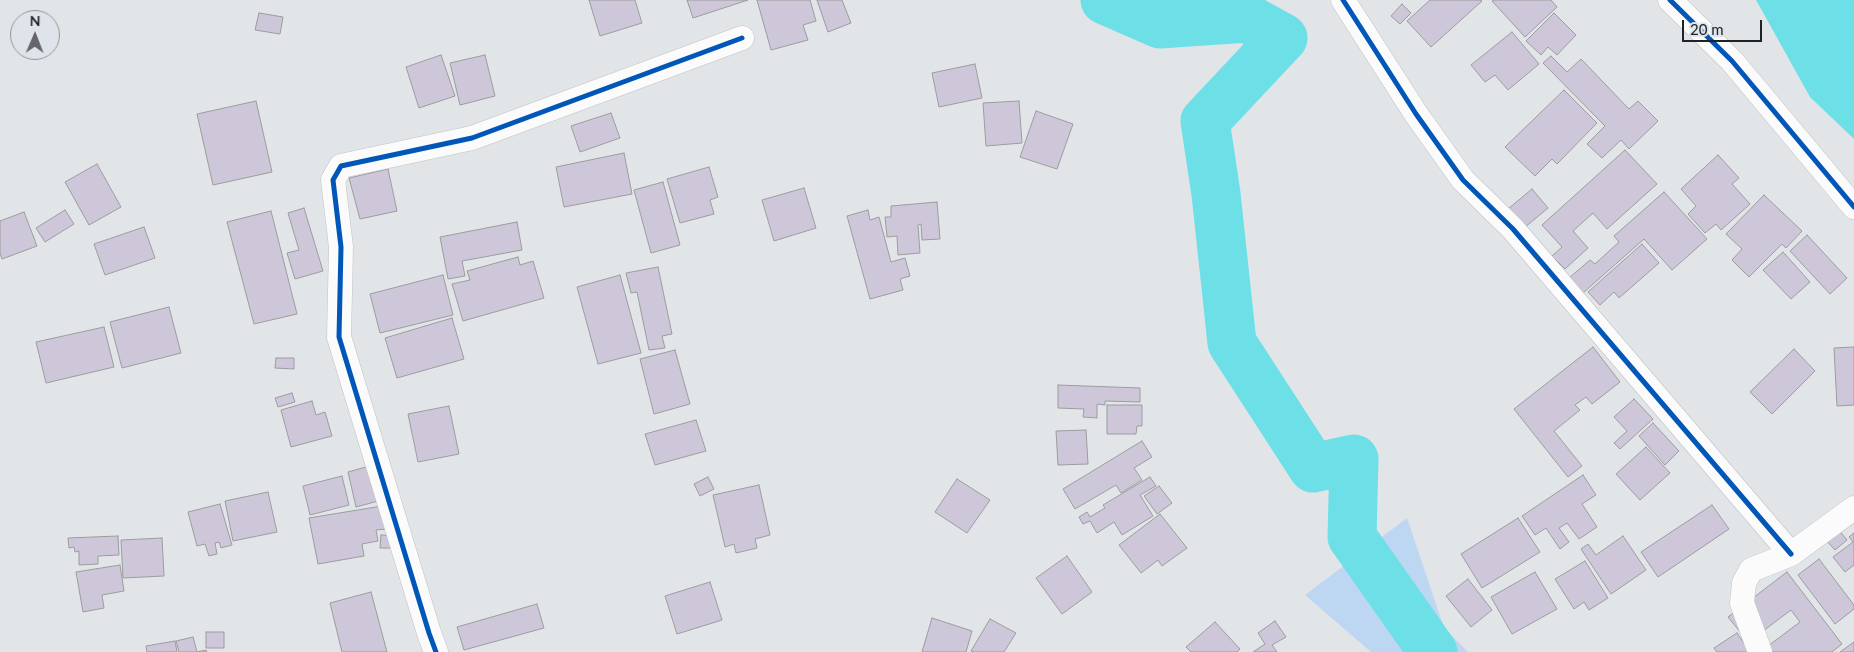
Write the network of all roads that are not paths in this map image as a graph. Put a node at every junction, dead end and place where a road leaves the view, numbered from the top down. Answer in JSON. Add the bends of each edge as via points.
{"nodes":[{"id":1,"x":1343,"y":0,"type":"edge"},
{"id":2,"x":1670,"y":0,"type":"edge"},
{"id":3,"x":742,"y":38,"type":"dead end"},
{"id":4,"x":1854,"y":207,"type":"edge"},
{"id":5,"x":1854,"y":508,"type":"edge"},
{"id":6,"x":1791,"y":554,"type":"junction"},
{"id":7,"x":436,"y":652,"type":"edge"},
{"id":8,"x":1760,"y":652,"type":"edge"}],
"edges":[{"from":1,"to":6,"type":"street","via":[[1463,180],[1513,229]]},
{"from":2,"to":4,"type":"street","via":[[1732,61]]},
{"from":3,"to":7,"type":"street","via":[[472,138],[341,166],[333,180],[341,247],[339,337]]},
{"from":5,"to":6,"type":"street"},
{"from":6,"to":8,"type":"street","via":[[1751,570],[1744,582],[1742,603]]}]}
